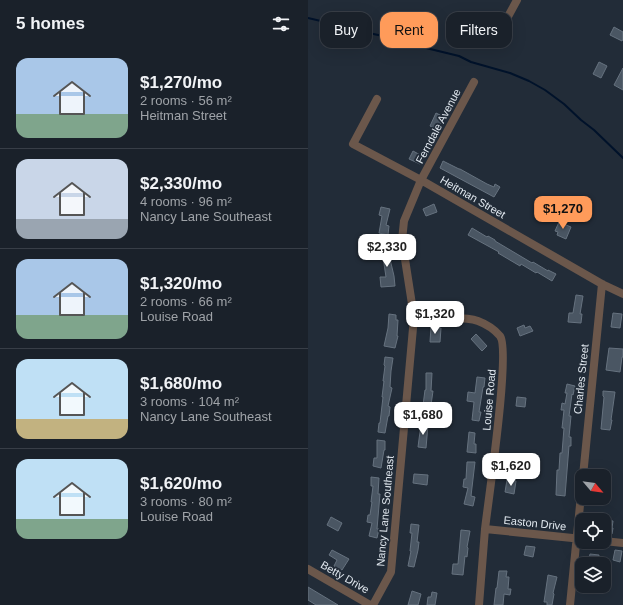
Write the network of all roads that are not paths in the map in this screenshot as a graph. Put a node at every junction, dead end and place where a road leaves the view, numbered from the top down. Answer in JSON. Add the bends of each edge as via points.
{"nodes":[{"id":1,"x":517,"y":0,"type":"edge"},
{"id":2,"x":510,"y":12,"type":"edge"},
{"id":3,"x":474,"y":82,"type":"dead end"},
{"id":4,"x":377,"y":99,"type":"dead end"},
{"id":5,"x":421,"y":180,"type":"junction"},
{"id":6,"x":602,"y":284,"type":"junction"},
{"id":7,"x":623,"y":294,"type":"edge"},
{"id":8,"x":414,"y":317,"type":"junction"},
{"id":9,"x":584,"y":469,"type":"edge"},
{"id":10,"x":485,"y":529,"type":"junction"},
{"id":11,"x":575,"y":539,"type":"edge"},
{"id":12,"x":611,"y":542,"type":"edge"},
{"id":13,"x":623,"y":543,"type":"edge"},
{"id":14,"x":578,"y":549,"type":"edge"},
{"id":15,"x":308,"y":569,"type":"edge"},
{"id":16,"x":370,"y":605,"type":"edge"},
{"id":17,"x":373,"y":605,"type":"edge"},
{"id":18,"x":478,"y":605,"type":"edge"},
{"id":19,"x":570,"y":605,"type":"edge"}],
"edges":[{"from":1,"to":2,"type":"street"},
{"from":3,"to":5,"type":"street","name":"Ferndale Avenue"},
{"from":4,"to":5,"type":"street","name":"Heitman Street","via":[[353,144]]},
{"from":5,"to":6,"type":"street","name":"Heitman Street"},
{"from":5,"to":8,"type":"street","name":"Nancy Lane Southeast","via":[[404,221],[402,240]]},
{"from":6,"to":7,"type":"street","name":"Heitman Street"},
{"from":6,"to":9,"type":"street","name":"Charles Street"},
{"from":8,"to":10,"type":"street","name":"Louise Road","via":[[478,321],[502,338],[504,349],[499,415]]},
{"from":8,"to":17,"type":"street","name":"Nancy Lane Southeast","via":[[391,572]]},
{"from":10,"to":11,"type":"street","name":"Easton Drive"},
{"from":10,"to":18,"type":"street","name":"Louise Road"},
{"from":12,"to":13,"type":"street"},
{"from":14,"to":19,"type":"street"},
{"from":15,"to":16,"type":"street","name":"Betty Drive"}]}
